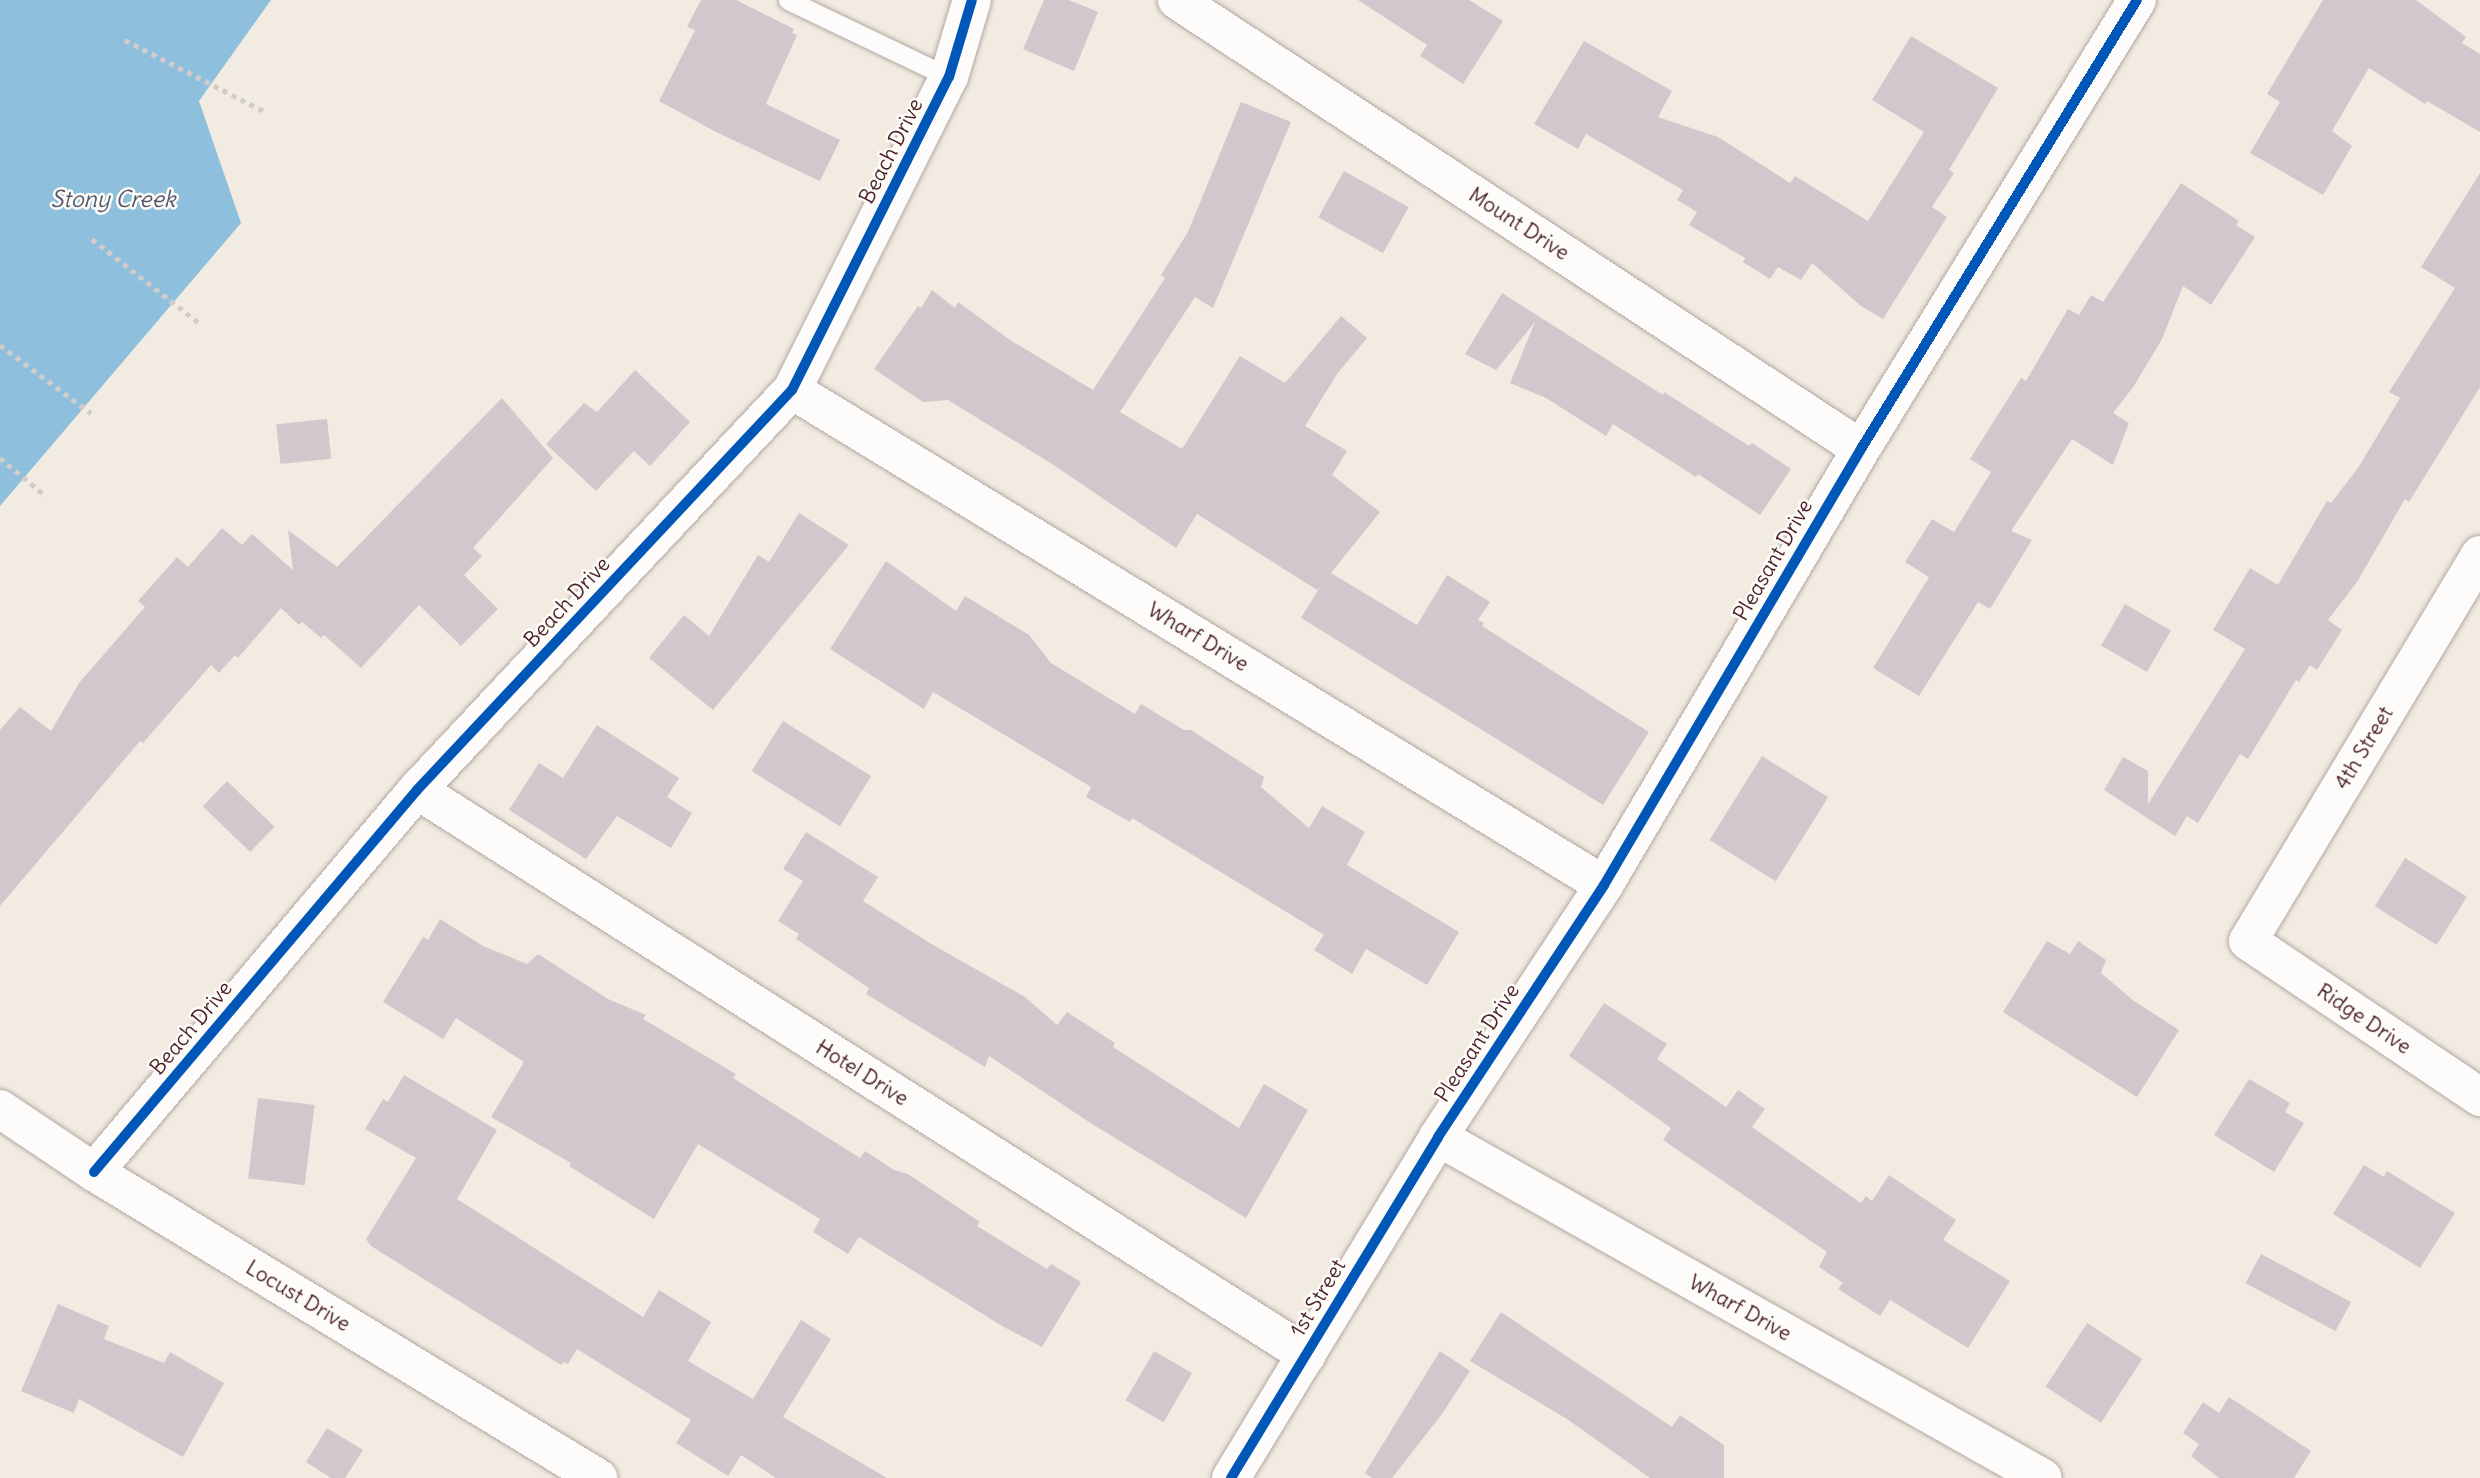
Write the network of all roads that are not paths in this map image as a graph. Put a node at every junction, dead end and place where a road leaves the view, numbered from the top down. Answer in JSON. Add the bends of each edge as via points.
{"nodes":[{"id":1,"x":788,"y":0,"type":"edge"},
{"id":2,"x":972,"y":0,"type":"edge"},
{"id":3,"x":1177,"y":0,"type":"edge"},
{"id":4,"x":2137,"y":0,"type":"edge"},
{"id":5,"x":949,"y":77,"type":"junction"},
{"id":6,"x":792,"y":390,"type":"junction"},
{"id":7,"x":1861,"y":449,"type":"junction"},
{"id":8,"x":2480,"y":555,"type":"edge"},
{"id":9,"x":418,"y":790,"type":"junction"},
{"id":10,"x":1604,"y":885,"type":"junction"},
{"id":11,"x":2248,"y":941,"type":"joint"},
{"id":12,"x":2480,"y":1097,"type":"edge"},
{"id":13,"x":0,"y":1109,"type":"edge"},
{"id":14,"x":1438,"y":1138,"type":"junction"},
{"id":15,"x":94,"y":1172,"type":"junction"},
{"id":16,"x":1307,"y":1355,"type":"junction"},
{"id":17,"x":2040,"y":1477,"type":"edge"},
{"id":18,"x":598,"y":1478,"type":"edge"},
{"id":19,"x":1231,"y":1478,"type":"edge"}],
"edges":[{"from":1,"to":5,"type":"lane"},
{"from":2,"to":5,"type":"street","name":"Beach Drive"},
{"from":3,"to":7,"type":"street","name":"Mount Drive"},
{"from":4,"to":7,"type":"street","name":"Pleasant Drive"},
{"from":5,"to":6,"type":"street","name":"Beach Drive"},
{"from":6,"to":9,"type":"street","name":"Beach Drive"},
{"from":6,"to":10,"type":"street","name":"Wharf Drive"},
{"from":7,"to":10,"type":"street","name":"Pleasant Drive"},
{"from":8,"to":11,"type":"street","name":"4th Street"},
{"from":9,"to":15,"type":"street","name":"Beach Drive"},
{"from":9,"to":16,"type":"street","name":"Hotel Drive"},
{"from":10,"to":14,"type":"street","name":"Pleasant Drive"},
{"from":11,"to":12,"type":"street","name":"Ridge Drive"},
{"from":13,"to":15,"type":"street","name":"Locust Drive"},
{"from":14,"to":16,"type":"street","name":"1st Street"},
{"from":14,"to":17,"type":"street","name":"Wharf Drive"},
{"from":15,"to":18,"type":"street","name":"Locust Drive"},
{"from":16,"to":19,"type":"street","name":"1st Street"}]}
